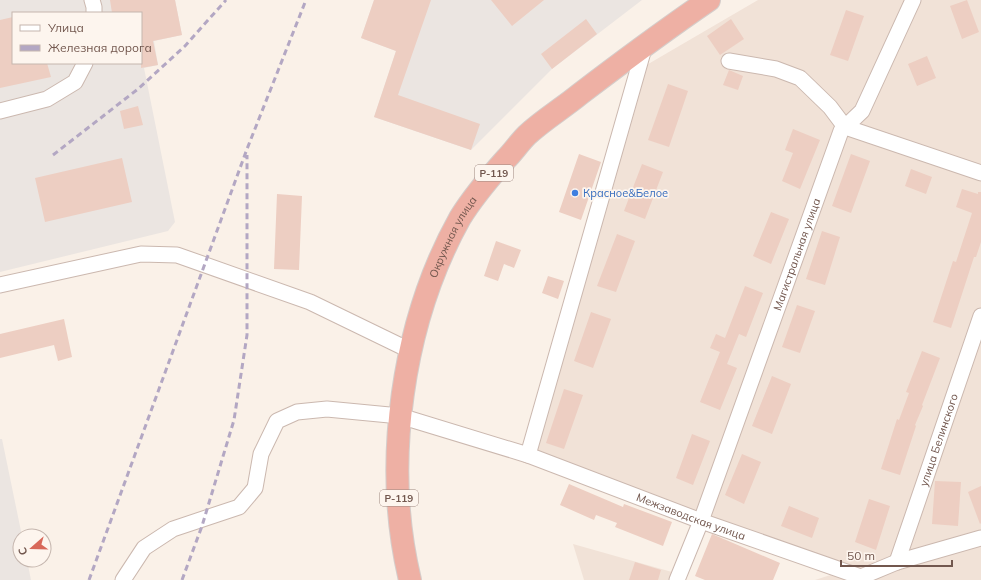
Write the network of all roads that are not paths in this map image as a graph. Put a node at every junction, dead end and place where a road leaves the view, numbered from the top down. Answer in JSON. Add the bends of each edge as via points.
{"nodes":[{"id":1,"x":92,"y":0,"type":"edge"},
{"id":2,"x":709,"y":0,"type":"edge"},
{"id":3,"x":913,"y":0,"type":"edge"},
{"id":4,"x":94,"y":12,"type":"edge"},
{"id":5,"x":645,"y":45,"type":"junction"},
{"id":6,"x":729,"y":61,"type":"dead end"},
{"id":7,"x":84,"y":64,"type":"edge"},
{"id":8,"x":0,"y":111,"type":"edge"},
{"id":9,"x":845,"y":127,"type":"junction"},
{"id":10,"x":981,"y":173,"type":"edge"},
{"id":11,"x":0,"y":285,"type":"edge"},
{"id":12,"x":981,"y":316,"type":"edge"},
{"id":13,"x":411,"y":351,"type":"junction"},
{"id":14,"x":400,"y":416,"type":"junction"},
{"id":15,"x":528,"y":455,"type":"junction"},
{"id":16,"x":702,"y":521,"type":"junction"},
{"id":17,"x":981,"y":538,"type":"edge"},
{"id":18,"x":897,"y":562,"type":"junction"},
{"id":19,"x":861,"y":578,"type":"edge"},
{"id":20,"x":123,"y":580,"type":"edge"},
{"id":21,"x":410,"y":580,"type":"edge"},
{"id":22,"x":677,"y":580,"type":"edge"}],
"edges":[{"from":1,"to":4,"type":"street"},
{"from":2,"to":5,"type":"highway","name":"Окружная улица","number":"Р-119"},
{"from":3,"to":9,"type":"street","name":"Магистральная улица","via":[[862,111]]},
{"from":5,"to":13,"type":"highway","name":"Окружная улица","number":"Р-119","via":[[527,135],[483,186],[461,218],[441,258],[422,310]]},
{"from":5,"to":15,"type":"street"},
{"from":6,"to":9,"type":"street","via":[[776,70],[800,78],[830,107]]},
{"from":7,"to":8,"type":"street","via":[[75,82],[47,99]]},
{"from":9,"to":10,"type":"street"},
{"from":9,"to":16,"type":"street","name":"Магистральная улица","via":[[841,131]]},
{"from":11,"to":13,"type":"street","via":[[141,254],[177,255],[310,302]]},
{"from":12,"to":18,"type":"street","name":"улица Белинского"},
{"from":13,"to":14,"type":"highway","name":"Окружная улица","number":"Р-119"},
{"from":14,"to":15,"type":"street","name":"Межзаводская улица"},
{"from":14,"to":20,"type":"street","name":"Межзаводская улица","via":[[327,409],[297,412],[277,421],[261,454],[255,488],[239,507],[173,529],[144,548]]},
{"from":14,"to":21,"type":"highway","name":"Окружная улица","number":"Р-119","via":[[397,468],[400,517]]},
{"from":15,"to":16,"type":"street","name":"Межзаводская улица"},
{"from":16,"to":19,"type":"street","name":"Межзаводская улица"},
{"from":16,"to":22,"type":"street","name":"Магистральная улица"},
{"from":17,"to":18,"type":"street","name":"Межзаводская улица"},
{"from":18,"to":19,"type":"street","name":"Межзаводская улица"}]}
